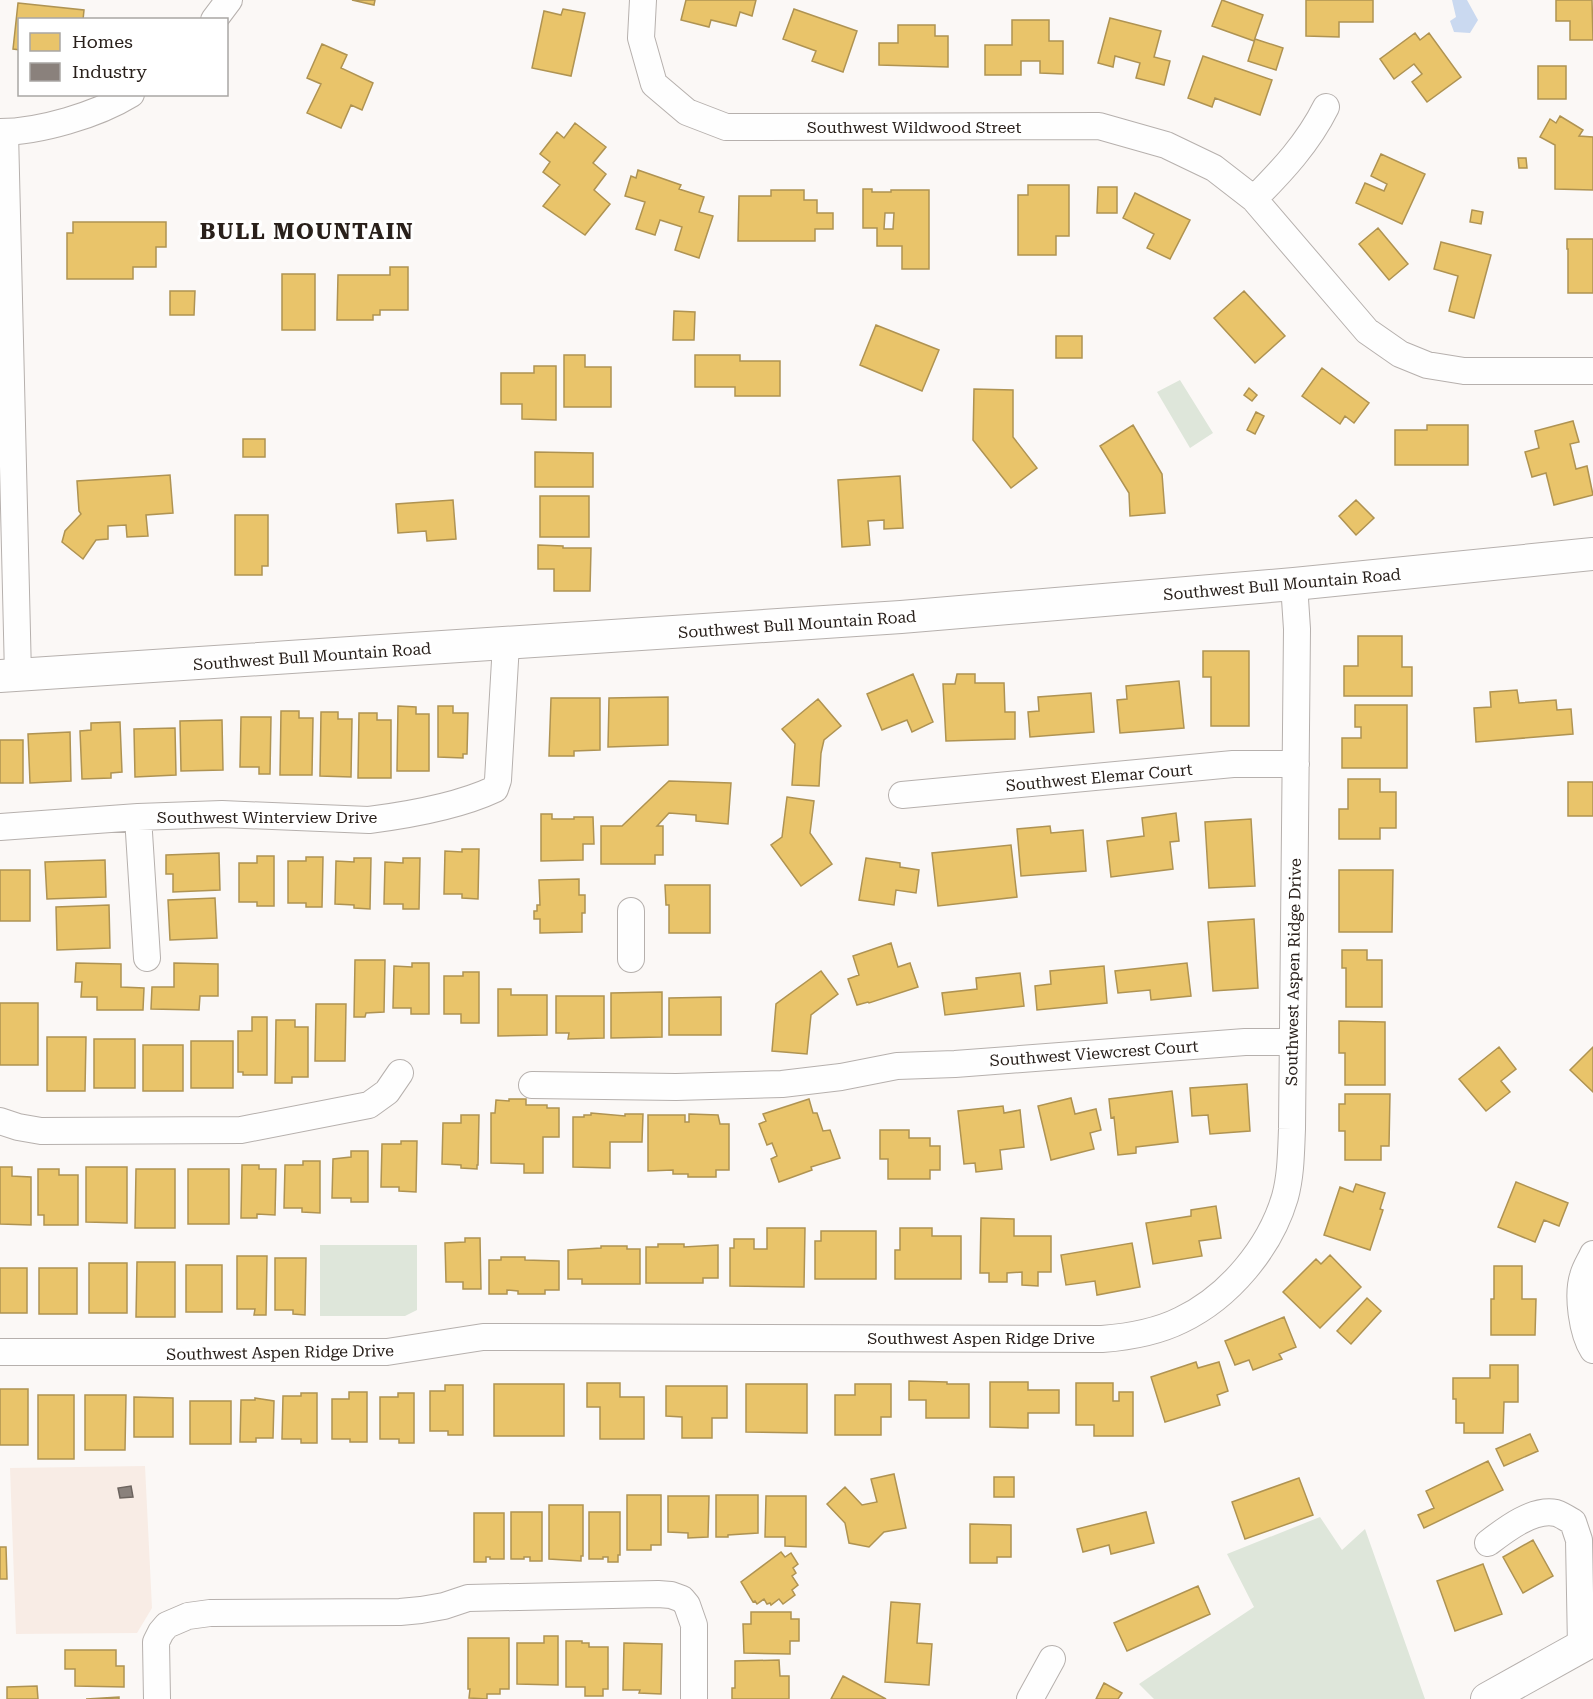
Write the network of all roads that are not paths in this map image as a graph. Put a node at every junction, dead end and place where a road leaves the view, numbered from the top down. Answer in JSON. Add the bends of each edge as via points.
{"nodes":[{"id":1,"x":229,"y":0,"type":"edge"},
{"id":2,"x":643,"y":0,"type":"edge"},
{"id":3,"x":216,"y":18,"type":"edge"},
{"id":4,"x":128,"y":96,"type":"edge"},
{"id":5,"x":1326,"y":107,"type":"dead end"},
{"id":6,"x":3,"y":132,"type":"edge"},
{"id":7,"x":1254,"y":199,"type":"junction"},
{"id":8,"x":1593,"y":371,"type":"edge"},
{"id":9,"x":1593,"y":554,"type":"edge"},
{"id":10,"x":1294,"y":584,"type":"junction"},
{"id":11,"x":506,"y":644,"type":"junction"},
{"id":12,"x":9,"y":675,"type":"edge"},
{"id":13,"x":1296,"y":764,"type":"junction"},
{"id":14,"x":902,"y":795,"type":"dead end"},
{"id":15,"x":138,"y":817,"type":"junction"},
{"id":16,"x":0,"y":827,"type":"edge"},
{"id":17,"x":631,"y":911,"type":"dead end"},
{"id":18,"x":147,"y":958,"type":"dead end"},
{"id":19,"x":631,"y":959,"type":"dead end"},
{"id":20,"x":1292,"y":1042,"type":"junction"},
{"id":21,"x":400,"y":1073,"type":"dead end"},
{"id":22,"x":532,"y":1084,"type":"dead end"},
{"id":23,"x":0,"y":1121,"type":"edge"},
{"id":24,"x":1593,"y":1254,"type":"edge"},
{"id":25,"x":1593,"y":1350,"type":"edge"},
{"id":26,"x":0,"y":1352,"type":"edge"},
{"id":27,"x":1488,"y":1543,"type":"dead end"},
{"id":28,"x":1587,"y":1643,"type":"edge"},
{"id":29,"x":1052,"y":1659,"type":"dead end"},
{"id":30,"x":157,"y":1699,"type":"edge"},
{"id":31,"x":694,"y":1699,"type":"edge"},
{"id":32,"x":1030,"y":1699,"type":"edge"},
{"id":33,"x":1487,"y":1699,"type":"edge"}],
"edges":[{"from":1,"to":3,"type":"street"},
{"from":2,"to":7,"type":"street","name":"Southwest Wildwood Street","via":[[641,38],[654,84],[687,112],[726,127],[1099,126],[1166,145],[1214,168]]},
{"from":4,"to":6,"type":"street","via":[[52,125]]},
{"from":5,"to":7,"type":"street","via":[[1300,149]]},
{"from":6,"to":12,"type":"street"},
{"from":7,"to":8,"type":"street","name":"Southwest Wildwood Street","via":[[1367,331],[1400,354],[1427,365],[1464,371]]},
{"from":9,"to":10,"type":"main road","name":"Southwest Bull Mountain Road"},
{"from":10,"to":11,"type":"main road","name":"Southwest Bull Mountain Road","via":[[901,617]]},
{"from":10,"to":13,"type":"street","name":"Southwest Aspen Ridge Drive","via":[[1298,629]]},
{"from":11,"to":12,"type":"main road","name":"Southwest Bull Mountain Road"},
{"from":11,"to":15,"type":"street","name":"Southwest Winterview Drive","via":[[500,770],[495,789],[436,807],[369,820],[222,814]]},
{"from":13,"to":14,"type":"street","name":"Southwest Elemar Court","via":[[1233,764]]},
{"from":13,"to":20,"type":"street","name":"Southwest Aspen Ridge Drive"},
{"from":15,"to":16,"type":"street","name":"Southwest Winterview Drive"},
{"from":15,"to":18,"type":"street"},
{"from":17,"to":19,"type":"street"},
{"from":20,"to":22,"type":"street","name":"Southwest Viewcrest Court","via":[[897,1066],[782,1084]]},
{"from":20,"to":26,"type":"street","name":"Southwest Aspen Ridge Drive","via":[[1290,1172],[1285,1197],[1266,1239],[1254,1259],[1202,1308],[1180,1321],[1125,1337],[483,1336],[387,1352]]},
{"from":21,"to":23,"type":"street","via":[[387,1092],[369,1105],[241,1130],[41,1131]]},
{"from":24,"to":25,"type":"street","via":[[1582,1276],[1581,1307],[1587,1340]]},
{"from":27,"to":28,"type":"street","via":[[1516,1522],[1538,1515],[1555,1513],[1573,1521],[1579,1540]]},
{"from":28,"to":33,"type":"main road"},
{"from":29,"to":32,"type":"street"},
{"from":30,"to":31,"type":"street","via":[[156,1642],[167,1625],[188,1617],[210,1613],[421,1610],[468,1598],[658,1594],[682,1599],[694,1625]]}]}
